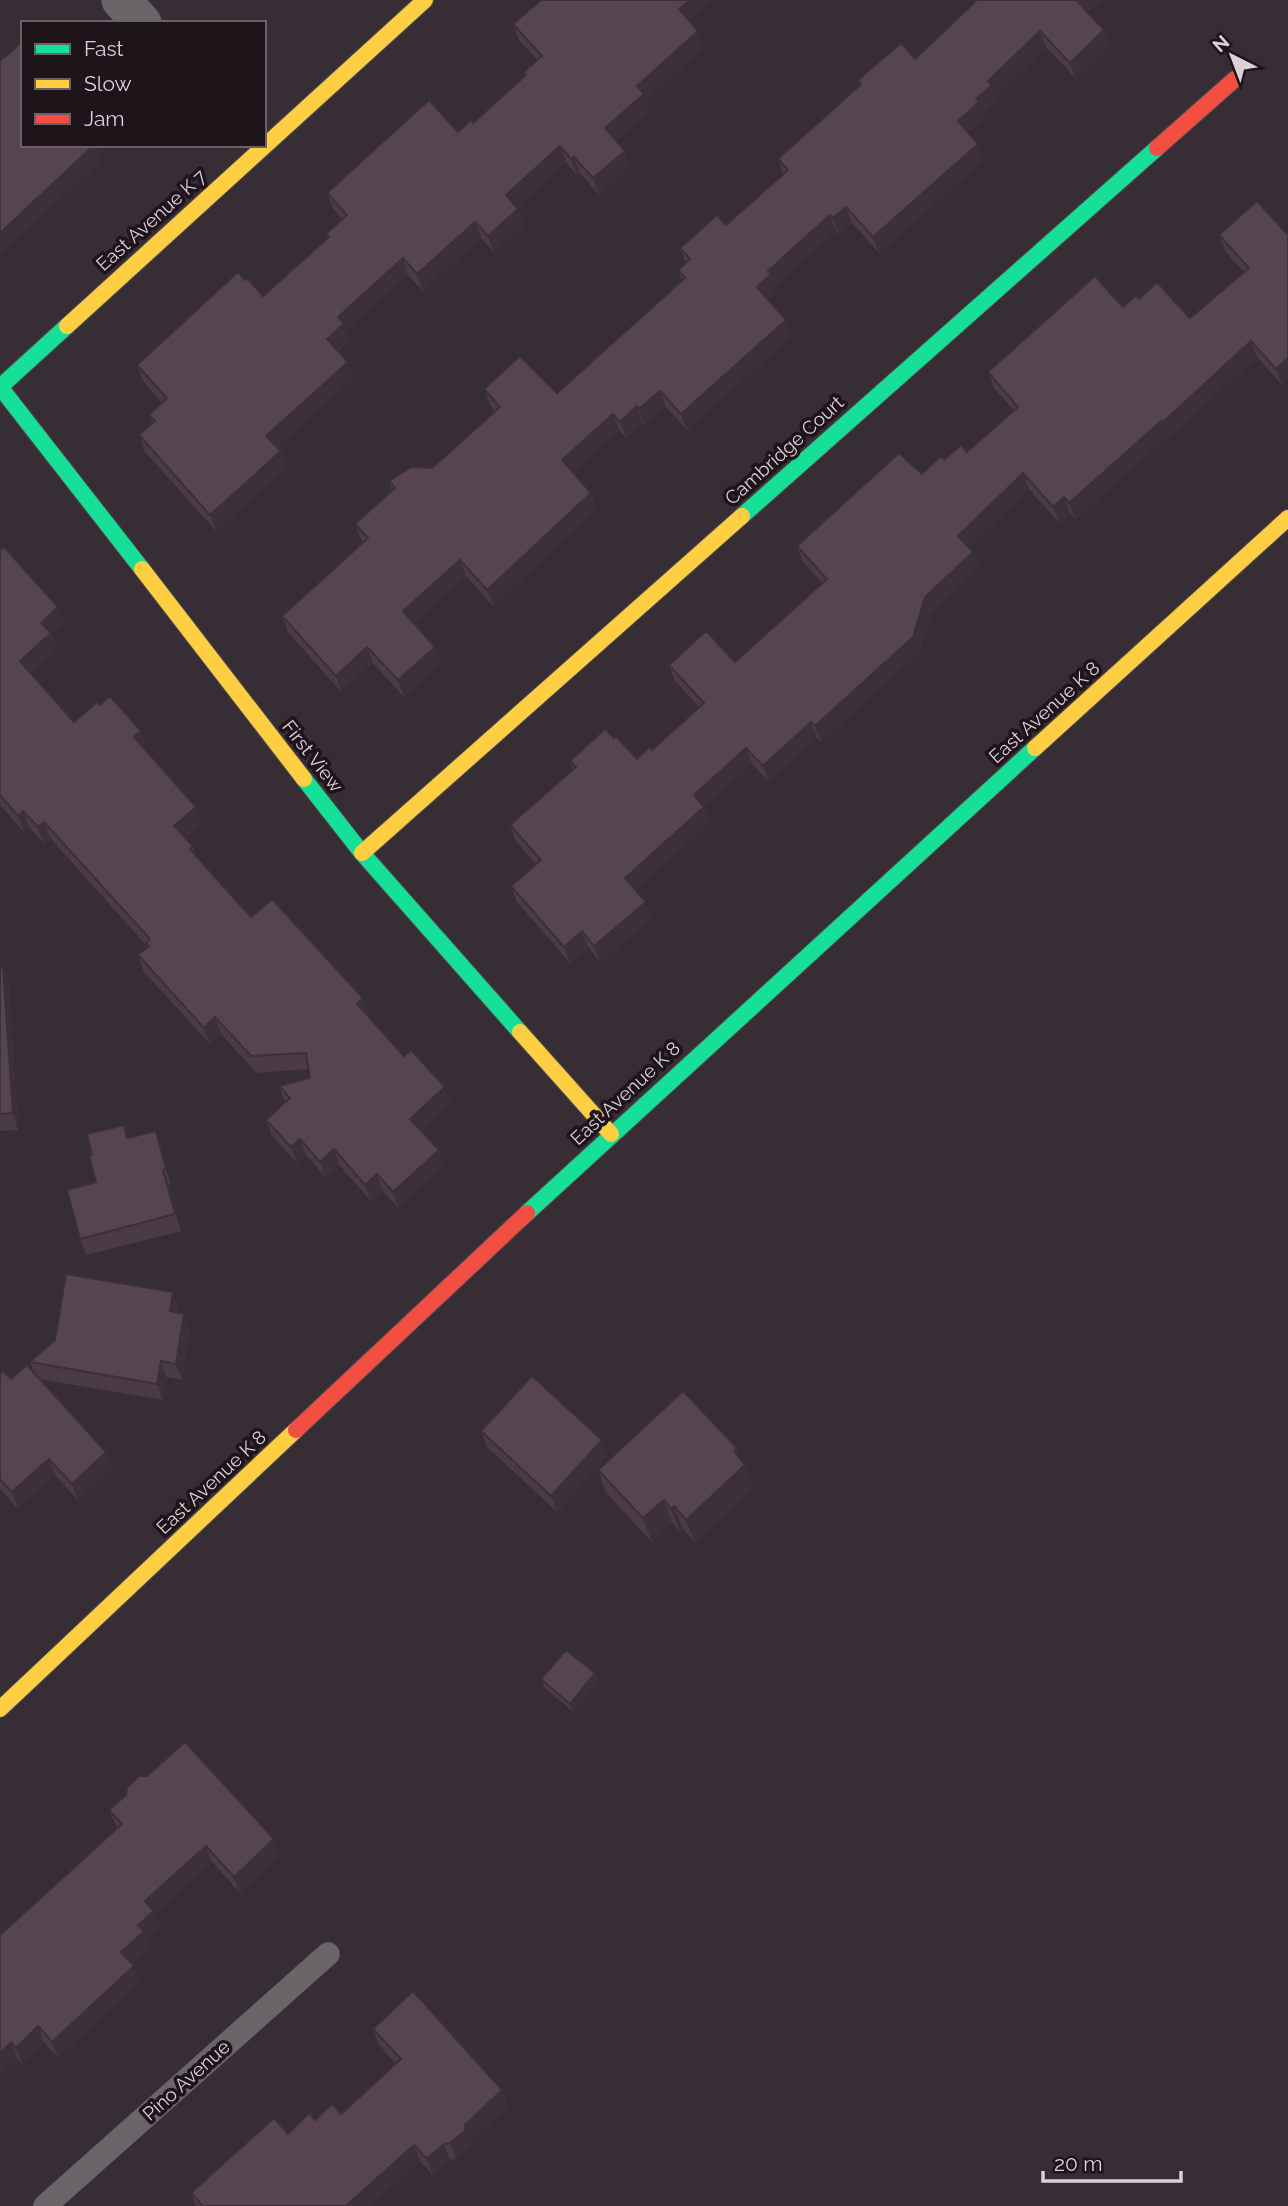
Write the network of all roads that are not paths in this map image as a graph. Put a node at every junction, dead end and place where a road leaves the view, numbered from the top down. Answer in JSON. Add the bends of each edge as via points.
{"nodes":[{"id":1,"x":121,"y":0,"type":"edge"},
{"id":2,"x":425,"y":0,"type":"edge"},
{"id":3,"x":140,"y":21,"type":"edge"},
{"id":4,"x":1235,"y":79,"type":"dead end"},
{"id":5,"x":266,"y":141,"type":"edge"},
{"id":6,"x":259,"y":147,"type":"edge"},
{"id":7,"x":0,"y":387,"type":"edge"},
{"id":8,"x":1288,"y":518,"type":"edge"},
{"id":9,"x":362,"y":853,"type":"junction"},
{"id":10,"x":611,"y":1134,"type":"junction"},
{"id":11,"x":0,"y":1709,"type":"edge"},
{"id":12,"x":328,"y":1954,"type":"dead end"},
{"id":13,"x":45,"y":2206,"type":"edge"}],
"edges":[{"from":1,"to":3,"type":"street"},
{"from":2,"to":5,"type":"street","name":"East Avenue K 7"},
{"from":4,"to":9,"type":"street","name":"Cambridge Court"},
{"from":6,"to":7,"type":"street","name":"East Avenue K 7"},
{"from":7,"to":9,"type":"street","name":"First View"},
{"from":8,"to":10,"type":"street","name":"East Avenue K 8"},
{"from":9,"to":10,"type":"street","name":"First View"},
{"from":10,"to":11,"type":"street","name":"East Avenue K 8"},
{"from":12,"to":13,"type":"lane","name":"Pino Avenue"}]}
